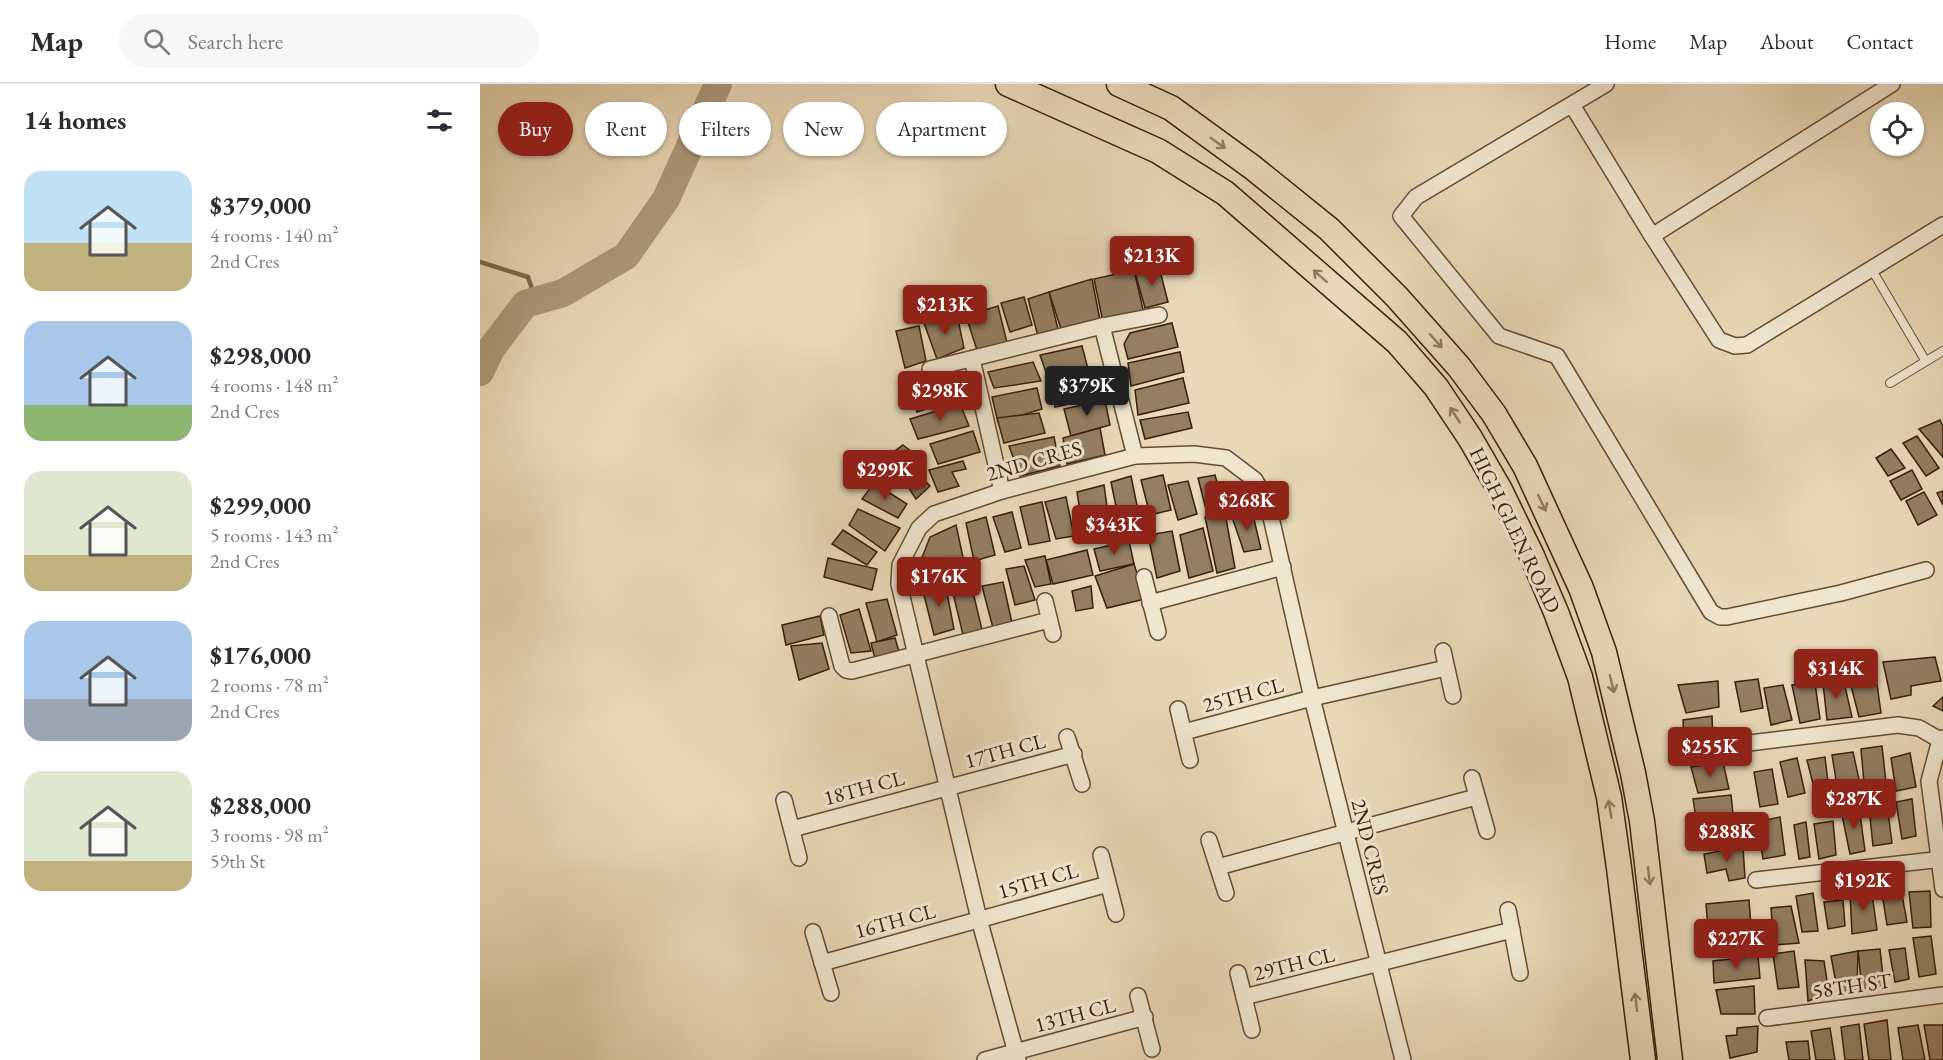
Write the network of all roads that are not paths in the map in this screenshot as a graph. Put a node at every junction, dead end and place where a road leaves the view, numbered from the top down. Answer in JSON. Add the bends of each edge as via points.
{"nodes":[{"id":1,"x":1008,"y":84,"type":"edge"},
{"id":2,"x":1119,"y":84,"type":"edge"},
{"id":3,"x":1606,"y":84,"type":"edge"},
{"id":4,"x":1892,"y":84,"type":"edge"},
{"id":5,"x":1572,"y":105,"type":"junction"},
{"id":6,"x":1943,"y":225,"type":"edge"},
{"id":7,"x":1652,"y":236,"type":"junction"},
{"id":8,"x":1872,"y":270,"type":"junction"},
{"id":9,"x":1159,"y":315,"type":"dead end"},
{"id":10,"x":1102,"y":326,"type":"junction"},
{"id":11,"x":1943,"y":351,"type":"edge"},
{"id":12,"x":972,"y":359,"type":"junction"},
{"id":13,"x":1925,"y":360,"type":"junction"},
{"id":14,"x":930,"y":369,"type":"dead end"},
{"id":15,"x":1890,"y":383,"type":"dead end"},
{"id":16,"x":1135,"y":456,"type":"junction"},
{"id":17,"x":1002,"y":491,"type":"junction"},
{"id":18,"x":1283,"y":567,"type":"junction"},
{"id":19,"x":1926,"y":570,"type":"dead end"},
{"id":20,"x":1144,"y":577,"type":"dead end"},
{"id":21,"x":1044,"y":601,"type":"dead end"},
{"id":22,"x":1150,"y":603,"type":"junction"},
{"id":23,"x":829,"y":616,"type":"dead end"},
{"id":24,"x":1158,"y":632,"type":"dead end"},
{"id":25,"x":1443,"y":651,"type":"dead end"},
{"id":26,"x":916,"y":655,"type":"junction"},
{"id":27,"x":1446,"y":668,"type":"junction"},
{"id":28,"x":1453,"y":696,"type":"dead end"},
{"id":29,"x":1312,"y":698,"type":"junction"},
{"id":30,"x":1178,"y":709,"type":"dead end"},
{"id":31,"x":1184,"y":732,"type":"junction"},
{"id":32,"x":1067,"y":737,"type":"dead end"},
{"id":33,"x":1942,"y":739,"type":"edge"},
{"id":34,"x":1733,"y":745,"type":"dead end"},
{"id":35,"x":1074,"y":754,"type":"junction"},
{"id":36,"x":1190,"y":760,"type":"dead end"},
{"id":37,"x":1473,"y":778,"type":"dead end"},
{"id":38,"x":1082,"y":784,"type":"dead end"},
{"id":39,"x":947,"y":788,"type":"junction"},
{"id":40,"x":1476,"y":797,"type":"junction"},
{"id":41,"x":784,"y":800,"type":"dead end"},
{"id":42,"x":792,"y":829,"type":"junction"},
{"id":43,"x":1486,"y":831,"type":"dead end"},
{"id":44,"x":1345,"y":832,"type":"junction"},
{"id":45,"x":1209,"y":840,"type":"dead end"},
{"id":46,"x":1101,"y":855,"type":"dead end"},
{"id":47,"x":799,"y":858,"type":"dead end"},
{"id":48,"x":1941,"y":859,"type":"edge"},
{"id":49,"x":1218,"y":867,"type":"junction"},
{"id":50,"x":1756,"y":880,"type":"dead end"},
{"id":51,"x":1108,"y":884,"type":"junction"},
{"id":52,"x":1943,"y":889,"type":"edge"},
{"id":53,"x":1226,"y":893,"type":"dead end"},
{"id":54,"x":1508,"y":910,"type":"dead end"},
{"id":55,"x":1116,"y":914,"type":"dead end"},
{"id":56,"x":979,"y":920,"type":"junction"},
{"id":57,"x":1512,"y":930,"type":"junction"},
{"id":58,"x":813,"y":932,"type":"dead end"},
{"id":59,"x":822,"y":963,"type":"junction"},
{"id":60,"x":1378,"y":964,"type":"junction"},
{"id":61,"x":1238,"y":973,"type":"dead end"},
{"id":62,"x":1520,"y":973,"type":"dead end"},
{"id":63,"x":831,"y":993,"type":"dead end"},
{"id":64,"x":1943,"y":995,"type":"edge"},
{"id":65,"x":1138,"y":996,"type":"dead end"},
{"id":66,"x":1244,"y":997,"type":"junction"},
{"id":67,"x":1144,"y":1017,"type":"junction"},
{"id":68,"x":1767,"y":1018,"type":"dead end"},
{"id":69,"x":1252,"y":1030,"type":"dead end"},
{"id":70,"x":1152,"y":1049,"type":"dead end"},
{"id":71,"x":1017,"y":1056,"type":"edge"},
{"id":72,"x":985,"y":1060,"type":"edge"},
{"id":73,"x":1403,"y":1060,"type":"edge"},
{"id":74,"x":1643,"y":1060,"type":"edge"},
{"id":75,"x":1670,"y":1060,"type":"edge"}],
"edges":[{"from":74,"to":1,"type":"main road","name":"HIGH GLEN ROAD","one_way":true,"via":[[1609,797],[1580,676],[1532,556],[1465,429],[1436,387],[1397,342],[1225,193],[1158,151]]},
{"from":2,"to":75,"type":"main road","name":"HIGH GLEN ROAD","one_way":true,"via":[[1171,108],[1329,229],[1460,367],[1525,466],[1581,588],[1604,652],[1642,821]]},
{"from":3,"to":5,"type":"street"},
{"from":4,"to":7,"type":"street"},
{"from":5,"to":7,"type":"street"},
{"from":5,"to":19,"type":"street","via":[[1416,197],[1401,216],[1499,336],[1557,356],[1711,612],[1727,617]]},
{"from":6,"to":8,"type":"street"},
{"from":7,"to":8,"type":"street","via":[[1719,340],[1735,346],[1747,345]]},
{"from":8,"to":13,"type":"lane"},
{"from":9,"to":10,"type":"street"},
{"from":10,"to":12,"type":"street"},
{"from":10,"to":16,"type":"street"},
{"from":11,"to":13,"type":"lane"},
{"from":12,"to":14,"type":"street"},
{"from":12,"to":17,"type":"street"},
{"from":13,"to":15,"type":"lane"},
{"from":16,"to":17,"type":"street","name":"2ND CRES"},
{"from":16,"to":18,"type":"street","name":"2ND CRES","via":[[1194,454],[1226,458],[1255,480],[1268,504]]},
{"from":17,"to":26,"type":"street","name":"2ND CRES","via":[[934,514],[919,528],[900,566],[899,584]]},
{"from":18,"to":22,"type":"street"},
{"from":18,"to":29,"type":"street","name":"2ND CRES"},
{"from":20,"to":22,"type":"street"},
{"from":21,"to":26,"type":"street","via":[[1051,627]]},
{"from":22,"to":24,"type":"street"},
{"from":23,"to":26,"type":"street","via":[[846,670]]},
{"from":25,"to":27,"type":"street"},
{"from":26,"to":39,"type":"street","name":"2ND CRES"},
{"from":27,"to":28,"type":"street"},
{"from":27,"to":29,"type":"street","name":"25TH CL"},
{"from":29,"to":31,"type":"street","name":"25TH CL"},
{"from":29,"to":44,"type":"street","name":"2ND CRES"},
{"from":30,"to":31,"type":"street"},
{"from":31,"to":36,"type":"street"},
{"from":32,"to":35,"type":"street"},
{"from":33,"to":34,"type":"street","via":[[1919,728],[1898,725]]},
{"from":33,"to":48,"type":"street","via":[[1929,781]]},
{"from":35,"to":38,"type":"street"},
{"from":35,"to":39,"type":"street","name":"17TH CL"},
{"from":37,"to":40,"type":"street"},
{"from":39,"to":42,"type":"street","name":"18TH CL"},
{"from":39,"to":56,"type":"street","name":"2ND CRES"},
{"from":40,"to":43,"type":"street"},
{"from":40,"to":44,"type":"street"},
{"from":41,"to":42,"type":"street"},
{"from":42,"to":47,"type":"street"},
{"from":44,"to":49,"type":"street"},
{"from":44,"to":60,"type":"street","name":"2ND CRES"},
{"from":45,"to":49,"type":"street"},
{"from":46,"to":51,"type":"street"},
{"from":48,"to":50,"type":"street"},
{"from":48,"to":52,"type":"street"},
{"from":49,"to":53,"type":"street"},
{"from":51,"to":55,"type":"street"},
{"from":51,"to":56,"type":"street","name":"15TH CL"},
{"from":54,"to":57,"type":"street"},
{"from":56,"to":59,"type":"street","name":"16TH CL"},
{"from":56,"to":71,"type":"street","name":"2ND CRES"},
{"from":57,"to":60,"type":"street","name":"29TH CL"},
{"from":57,"to":62,"type":"street"},
{"from":58,"to":59,"type":"street"},
{"from":59,"to":63,"type":"street"},
{"from":60,"to":66,"type":"street","name":"29TH CL"},
{"from":60,"to":73,"type":"street","name":"2ND CRES"},
{"from":61,"to":66,"type":"street","name":"29TH CL"},
{"from":64,"to":68,"type":"street","name":"58TH ST"},
{"from":65,"to":67,"type":"street"},
{"from":66,"to":69,"type":"street"},
{"from":67,"to":70,"type":"street"},
{"from":67,"to":71,"type":"street","name":"13TH CL"},
{"from":71,"to":72,"type":"street","name":"13TH CL"}]}
